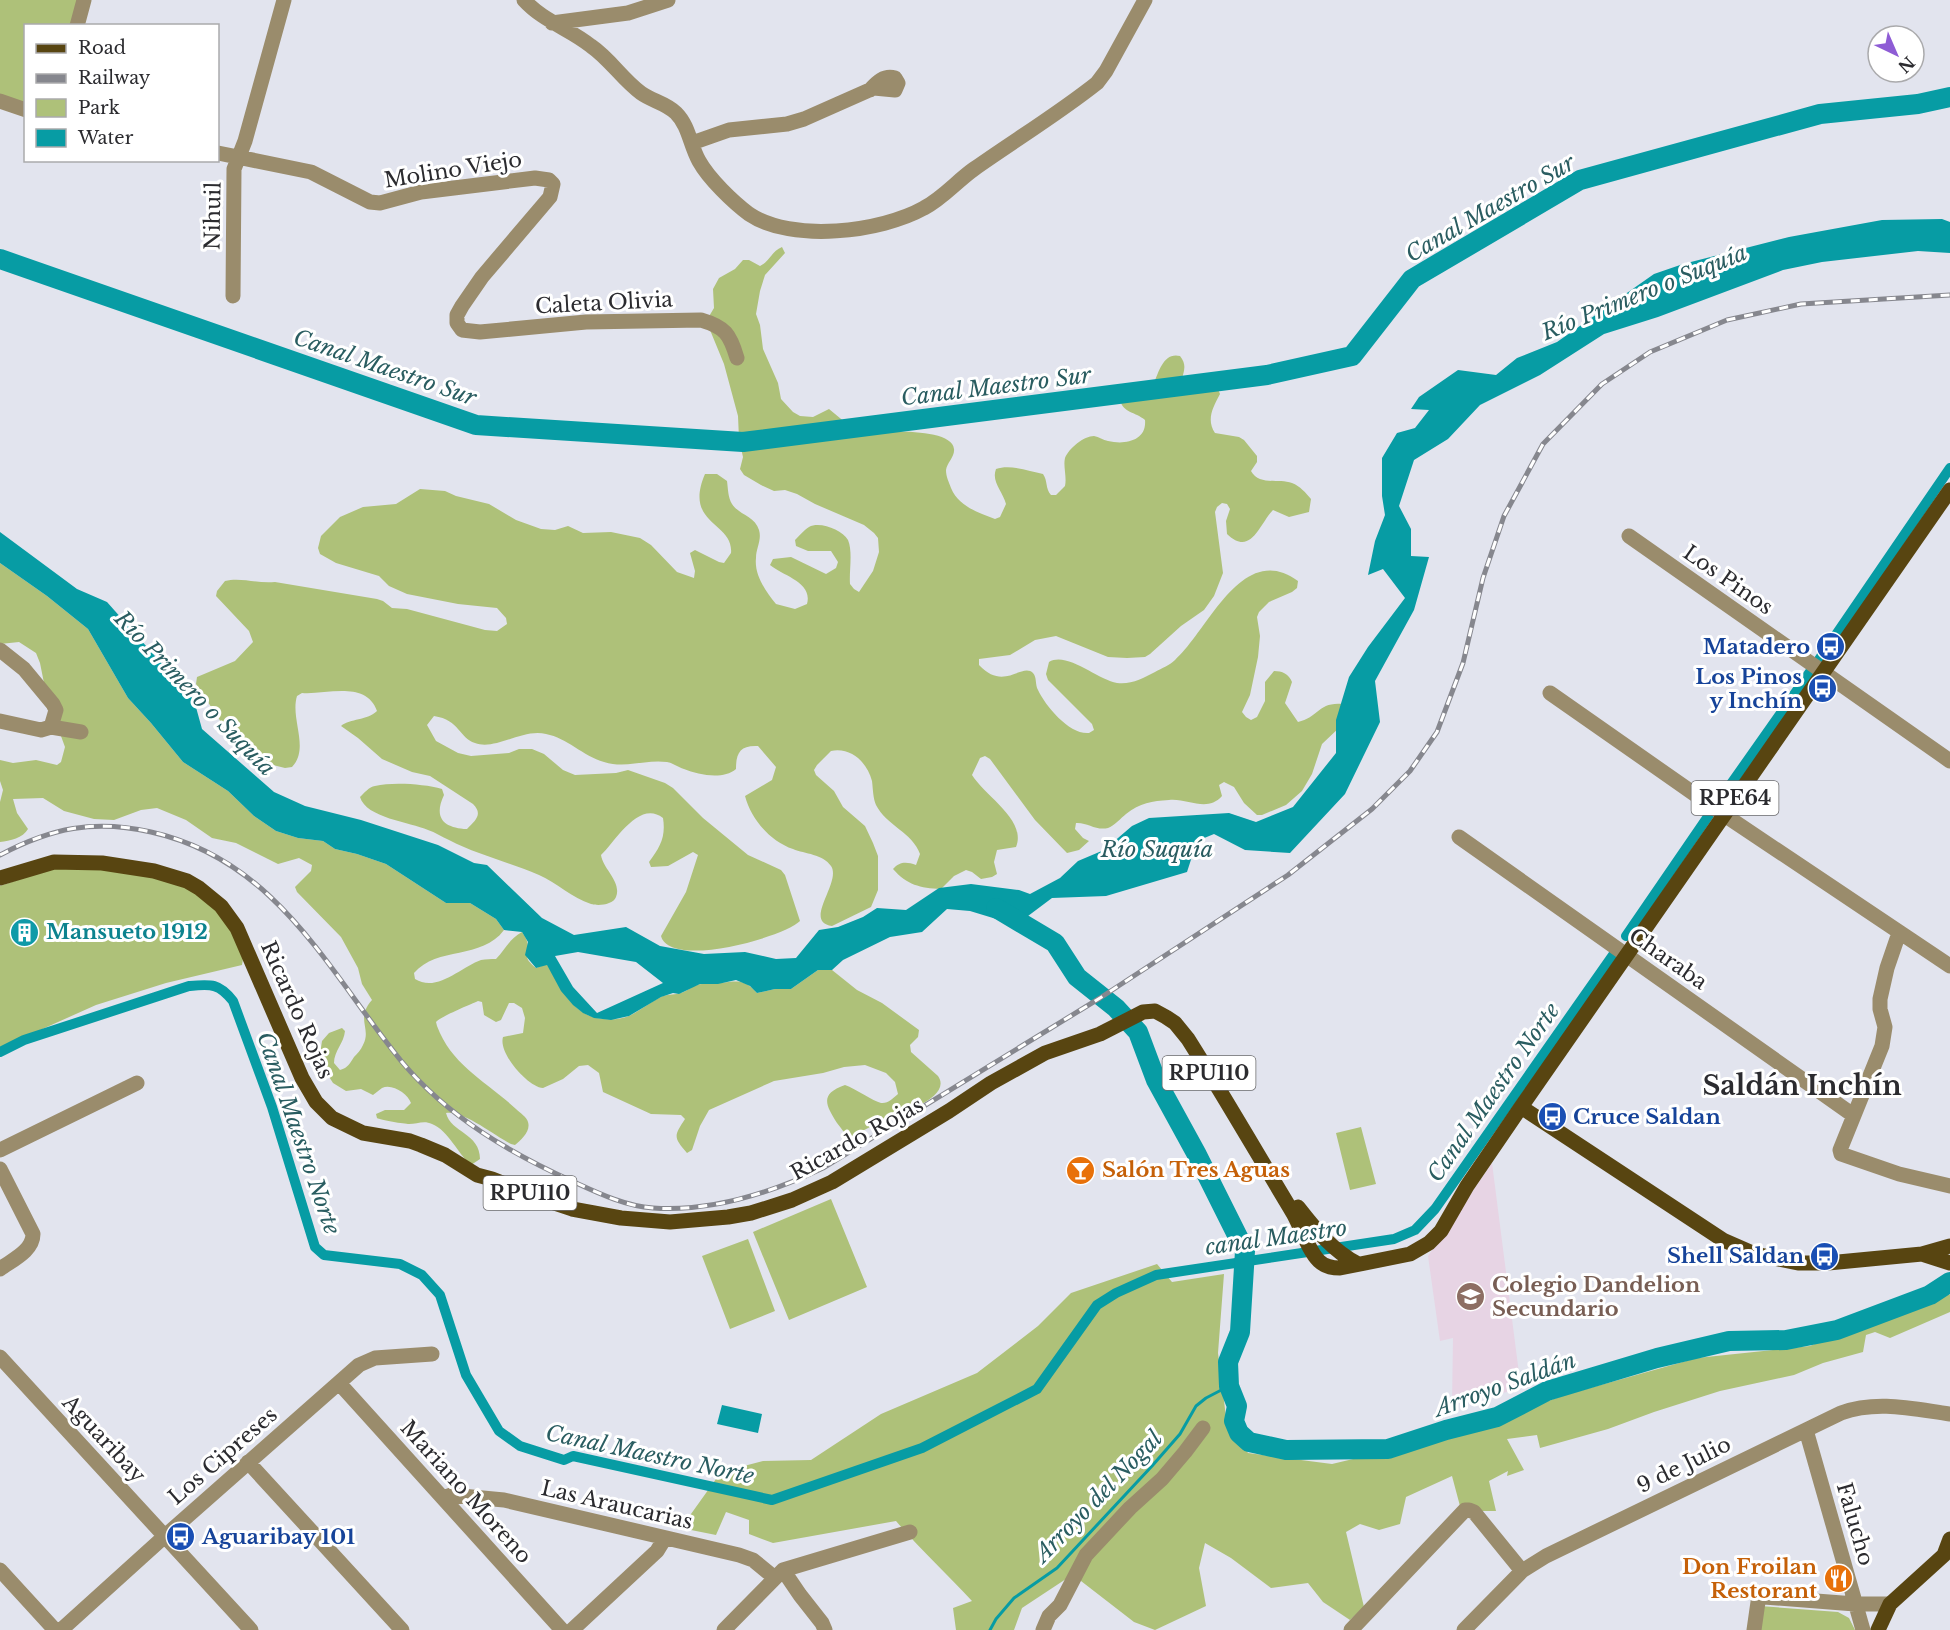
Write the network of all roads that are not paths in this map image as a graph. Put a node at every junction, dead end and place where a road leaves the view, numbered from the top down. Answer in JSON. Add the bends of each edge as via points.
{"nodes":[{"id":1,"x":84,"y":0,"type":"edge"},
{"id":2,"x":284,"y":0,"type":"edge"},
{"id":3,"x":524,"y":0,"type":"edge"},
{"id":4,"x":668,"y":0,"type":"edge"},
{"id":5,"x":1145,"y":0,"type":"edge"},
{"id":6,"x":552,"y":22,"type":"junction"},
{"id":7,"x":77,"y":24,"type":"edge"},
{"id":8,"x":870,"y":90,"type":"dead end"},
{"id":9,"x":0,"y":101,"type":"edge"},
{"id":10,"x":24,"y":109,"type":"edge"},
{"id":11,"x":692,"y":143,"type":"junction"},
{"id":12,"x":219,"y":153,"type":"edge"},
{"id":13,"x":237,"y":158,"type":"junction"},
{"id":14,"x":233,"y":296,"type":"dead end"},
{"id":15,"x":457,"y":323,"type":"joint"},
{"id":16,"x":737,"y":358,"type":"dead end"},
{"id":17,"x":1950,"y":490,"type":"edge"},
{"id":18,"x":1629,"y":536,"type":"dead end"},
{"id":19,"x":0,"y":650,"type":"edge"},
{"id":20,"x":1822,"y":673,"type":"junction"},
{"id":21,"x":1550,"y":693,"type":"dead end"},
{"id":22,"x":0,"y":721,"type":"edge"},
{"id":23,"x":51,"y":727,"type":"junction"},
{"id":24,"x":81,"y":732,"type":"dead end"},
{"id":25,"x":1950,"y":761,"type":"edge"},
{"id":26,"x":1723,"y":814,"type":"junction"},
{"id":27,"x":1459,"y":837,"type":"dead end"},
{"id":28,"x":0,"y":878,"type":"edge"},
{"id":29,"x":1899,"y":933,"type":"junction"},
{"id":30,"x":1626,"y":955,"type":"junction"},
{"id":31,"x":1950,"y":966,"type":"edge"},
{"id":32,"x":137,"y":1083,"type":"dead end"},
{"id":33,"x":1521,"y":1107,"type":"junction"},
{"id":34,"x":1853,"y":1115,"type":"junction"},
{"id":35,"x":0,"y":1150,"type":"edge"},
{"id":36,"x":0,"y":1169,"type":"edge"},
{"id":37,"x":1950,"y":1186,"type":"edge"},
{"id":38,"x":1950,"y":1247,"type":"edge"},
{"id":39,"x":1922,"y":1254,"type":"junction"},
{"id":40,"x":1950,"y":1263,"type":"edge"},
{"id":41,"x":0,"y":1269,"type":"edge"},
{"id":42,"x":432,"y":1354,"type":"dead end"},
{"id":43,"x":0,"y":1357,"type":"edge"},
{"id":44,"x":339,"y":1383,"type":"junction"},
{"id":45,"x":1950,"y":1414,"type":"edge"},
{"id":46,"x":1203,"y":1428,"type":"dead end"},
{"id":47,"x":1806,"y":1430,"type":"junction"},
{"id":48,"x":248,"y":1462,"type":"junction"},
{"id":49,"x":443,"y":1498,"type":"junction"},
{"id":50,"x":910,"y":1532,"type":"dead end"},
{"id":51,"x":165,"y":1536,"type":"junction"},
{"id":52,"x":665,"y":1538,"type":"junction"},
{"id":53,"x":1949,"y":1547,"type":"edge"},
{"id":54,"x":0,"y":1570,"type":"edge"},
{"id":55,"x":1522,"y":1571,"type":"junction"},
{"id":56,"x":779,"y":1574,"type":"junction"},
{"id":57,"x":1855,"y":1604,"type":"junction"},
{"id":58,"x":1890,"y":1604,"type":"junction"},
{"id":59,"x":1466,"y":1629,"type":"edge"},
{"id":60,"x":55,"y":1630,"type":"edge"},
{"id":61,"x":61,"y":1630,"type":"edge"},
{"id":62,"x":251,"y":1630,"type":"edge"},
{"id":63,"x":402,"y":1630,"type":"edge"},
{"id":64,"x":562,"y":1630,"type":"edge"},
{"id":65,"x":572,"y":1630,"type":"edge"},
{"id":66,"x":723,"y":1630,"type":"edge"},
{"id":67,"x":825,"y":1630,"type":"edge"},
{"id":68,"x":1043,"y":1630,"type":"edge"},
{"id":69,"x":1351,"y":1630,"type":"edge"},
{"id":70,"x":1754,"y":1630,"type":"edge"},
{"id":71,"x":1863,"y":1630,"type":"edge"},
{"id":72,"x":1878,"y":1630,"type":"edge"}],
"edges":[{"from":1,"to":7,"type":"street"},
{"from":2,"to":13,"type":"street","name":"Nihuil"},
{"from":3,"to":6,"type":"street"},
{"from":4,"to":6,"type":"street","via":[[628,13]]},
{"from":5,"to":11,"type":"street","via":[[1097,82],[932,203],[908,216],[839,232],[771,224],[747,213],[711,178]]},
{"from":6,"to":11,"type":"street","via":[[600,52],[640,92],[670,107],[683,122]]},
{"from":8,"to":11,"type":"street","via":[[804,119],[729,130]]},
{"from":9,"to":10,"type":"street"},
{"from":12,"to":13,"type":"street","name":"Molino Viejo"},
{"from":13,"to":14,"type":"street","name":"Nihuil"},
{"from":13,"to":15,"type":"street","name":"Molino Viejo","via":[[311,172],[370,202],[380,203],[421,192],[535,178],[549,180],[553,184],[550,197],[482,276],[457,315]]},
{"from":15,"to":16,"type":"street","name":"Caleta Olivia","via":[[462,330],[480,332],[586,322],[701,320],[716,324],[727,333]]},
{"from":17,"to":20,"type":"main road","number":"RPE64"},
{"from":18,"to":20,"type":"street","name":"Los Pinos"},
{"from":19,"to":23,"type":"street","via":[[24,669],[53,704],[56,710]]},
{"from":20,"to":25,"type":"street","name":"Los Pinos"},
{"from":20,"to":26,"type":"main road","number":"RPE64"},
{"from":21,"to":26,"type":"street"},
{"from":22,"to":23,"type":"street","via":[[41,730]]},
{"from":23,"to":24,"type":"street"},
{"from":26,"to":29,"type":"street"},
{"from":26,"to":30,"type":"main road","number":"RPE64"},
{"from":27,"to":30,"type":"street","name":"Charaba"},
{"from":28,"to":33,"type":"main road","name":"Ricardo Rojas","number":"RPU110","via":[[54,862],[102,863],[187,881],[221,906],[237,928],[302,1078],[316,1102],[332,1118],[363,1133],[421,1144],[477,1175],[548,1201],[621,1218],[670,1222],[728,1217],[792,1200],[832,1182],[1045,1053],[1149,1011],[1161,1014],[1179,1028],[1259,1155],[1305,1217],[1327,1241],[1358,1264],[1410,1254],[1429,1244]]},
{"from":29,"to":31,"type":"street"},
{"from":29,"to":34,"type":"street","via":[[1880,999],[1885,1027],[1882,1046]]},
{"from":30,"to":33,"type":"main road","number":"RPE64"},
{"from":30,"to":34,"type":"street","name":"Charaba"},
{"from":32,"to":35,"type":"street"},
{"from":33,"to":39,"type":"main road","via":[[1723,1239],[1755,1254],[1798,1263]]},
{"from":34,"to":37,"type":"street","via":[[1841,1154]]},
{"from":36,"to":41,"type":"street","via":[[33,1234],[29,1248]]},
{"from":38,"to":39,"type":"main road"},
{"from":38,"to":40,"type":"main road"},
{"from":39,"to":40,"type":"main road"},
{"from":42,"to":44,"type":"street","name":"Los Cipreses","via":[[375,1358]]},
{"from":43,"to":51,"type":"street","name":"Aguaribay"},
{"from":44,"to":48,"type":"street","name":"Los Cipreses"},
{"from":44,"to":49,"type":"street","name":"Mariano Moreno"},
{"from":45,"to":47,"type":"street","name":"9 de Julio","via":[[1867,1406],[1841,1413]]},
{"from":46,"to":68,"type":"street","via":[[1162,1479],[1086,1555]]},
{"from":47,"to":55,"type":"street","name":"9 de Julio"},
{"from":47,"to":57,"type":"street","name":"Falucho"},
{"from":48,"to":51,"type":"street","name":"Los Cipreses"},
{"from":48,"to":63,"type":"street"},
{"from":49,"to":52,"type":"street","name":"Las Araucarias","via":[[504,1500]]},
{"from":49,"to":64,"type":"street","name":"Mariano Moreno"},
{"from":50,"to":56,"type":"street"},
{"from":51,"to":61,"type":"street","name":"Los Cipreses"},
{"from":51,"to":62,"type":"street","name":"Aguaribay"},
{"from":52,"to":56,"type":"street","name":"Las Araucarias","via":[[753,1560]]},
{"from":52,"to":65,"type":"street","via":[[657,1551]]},
{"from":53,"to":58,"type":"main road"},
{"from":54,"to":60,"type":"street"},
{"from":55,"to":59,"type":"street","name":"9 de Julio"},
{"from":55,"to":69,"type":"street","via":[[1474,1512],[1464,1510]]},
{"from":56,"to":66,"type":"street"},
{"from":56,"to":67,"type":"street","name":"Las Araucarias"},
{"from":57,"to":58,"type":"street"},
{"from":57,"to":70,"type":"street","via":[[1759,1598]]},
{"from":57,"to":71,"type":"street","name":"Falucho"},
{"from":58,"to":72,"type":"main road"}]}
